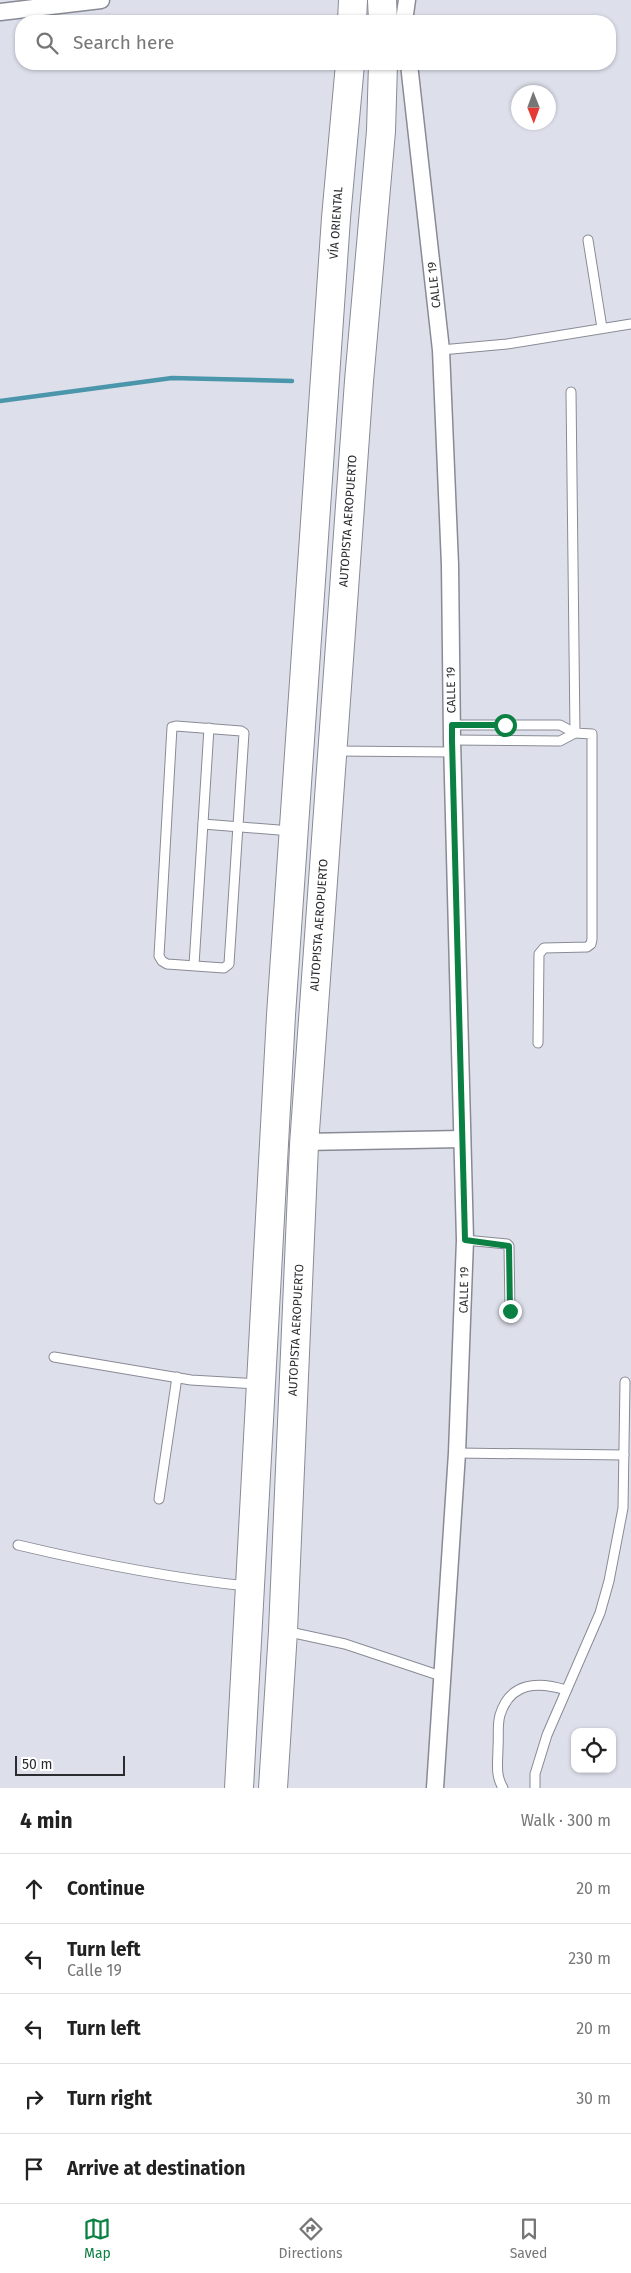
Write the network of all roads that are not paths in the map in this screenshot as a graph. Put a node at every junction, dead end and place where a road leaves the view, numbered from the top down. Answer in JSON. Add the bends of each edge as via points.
{"nodes":[{"id":1,"x":101,"y":0,"type":"edge"},
{"id":2,"x":353,"y":0,"type":"edge"},
{"id":3,"x":382,"y":0,"type":"edge"},
{"id":4,"x":396,"y":0,"type":"edge"},
{"id":5,"x":407,"y":0,"type":"edge"},
{"id":6,"x":0,"y":12,"type":"edge"},
{"id":7,"x":352,"y":15,"type":"edge"},
{"id":8,"x":383,"y":15,"type":"edge"},
{"id":9,"x":391,"y":15,"type":"edge"},
{"id":10,"x":405,"y":15,"type":"edge"},
{"id":11,"x":349,"y":70,"type":"edge"},
{"id":12,"x":383,"y":70,"type":"edge"},
{"id":13,"x":410,"y":70,"type":"edge"},
{"id":14,"x":588,"y":240,"type":"dead end"},
{"id":15,"x":631,"y":324,"type":"edge"},
{"id":16,"x":602,"y":328,"type":"junction"},
{"id":17,"x":442,"y":350,"type":"junction"},
{"id":18,"x":571,"y":392,"type":"dead end"},
{"id":19,"x":209,"y":728,"type":"junction"},
{"id":20,"x":575,"y":733,"type":"junction"},
{"id":21,"x":452,"y":739,"type":"junction"},
{"id":22,"x":332,"y":751,"type":"junction"},
{"id":23,"x":203,"y":824,"type":"junction"},
{"id":24,"x":238,"y":827,"type":"junction"},
{"id":25,"x":293,"y":831,"type":"junction"},
{"id":26,"x":194,"y":965,"type":"junction"},
{"id":27,"x":538,"y":1044,"type":"dead end"},
{"id":28,"x":462,"y":1139,"type":"junction"},
{"id":29,"x":304,"y":1142,"type":"junction"},
{"id":30,"x":465,"y":1240,"type":"junction"},
{"id":31,"x":510,"y":1311,"type":"dead end"},
{"id":32,"x":54,"y":1357,"type":"dead end"},
{"id":33,"x":177,"y":1377,"type":"junction"},
{"id":34,"x":625,"y":1382,"type":"dead end"},
{"id":35,"x":260,"y":1384,"type":"junction"},
{"id":36,"x":457,"y":1453,"type":"junction"},
{"id":37,"x":624,"y":1455,"type":"junction"},
{"id":38,"x":159,"y":1499,"type":"dead end"},
{"id":39,"x":18,"y":1545,"type":"dead end"},
{"id":40,"x":249,"y":1587,"type":"junction"},
{"id":41,"x":283,"y":1631,"type":"junction"},
{"id":42,"x":444,"y":1677,"type":"junction"},
{"id":43,"x":566,"y":1690,"type":"junction"},
{"id":44,"x":240,"y":1788,"type":"edge"},
{"id":45,"x":273,"y":1788,"type":"edge"},
{"id":46,"x":435,"y":1788,"type":"edge"},
{"id":47,"x":503,"y":1788,"type":"edge"},
{"id":48,"x":535,"y":1788,"type":"edge"}],
"edges":[{"from":1,"to":6,"type":"street"},
{"from":2,"to":7,"type":"highway"},
{"from":3,"to":8,"type":"highway"},
{"from":4,"to":9,"type":"street"},
{"from":5,"to":10,"type":"street"},
{"from":11,"to":25,"type":"highway","name":"VÍA ORIENTAL"},
{"from":12,"to":22,"type":"highway","name":"AUTOPISTA AEROPUERTO","via":[[381,131]]},
{"from":13,"to":17,"type":"street","name":"CALLE 19"},
{"from":14,"to":16,"type":"lane"},
{"from":15,"to":16,"type":"lane"},
{"from":16,"to":17,"type":"lane","via":[[507,344]]},
{"from":17,"to":21,"type":"street","name":"CALLE 19"},
{"from":18,"to":20,"type":"lane"},
{"from":19,"to":23,"type":"lane"},
{"from":19,"to":24,"type":"lane","via":[[241,730],[244,733]]},
{"from":19,"to":26,"type":"lane","via":[[172,727],[160,956],[167,964]]},
{"from":20,"to":21,"type":"lane","via":[[560,741]]},
{"from":20,"to":21,"type":"lane","via":[[560,725]]},
{"from":20,"to":27,"type":"lane","via":[[592,734],[592,939],[587,947],[544,948],[539,954]]},
{"from":21,"to":22,"type":"lane"},
{"from":21,"to":28,"type":"street","name":"CALLE 19"},
{"from":22,"to":29,"type":"highway","name":"AUTOPISTA AEROPUERTO"},
{"from":23,"to":24,"type":"lane"},
{"from":23,"to":26,"type":"lane"},
{"from":24,"to":25,"type":"lane"},
{"from":24,"to":26,"type":"lane","via":[[229,964],[224,968]]},
{"from":25,"to":35,"type":"highway"},
{"from":28,"to":29,"type":"street"},
{"from":28,"to":30,"type":"street","name":"CALLE 19"},
{"from":29,"to":41,"type":"highway","name":"AUTOPISTA AEROPUERTO"},
{"from":30,"to":31,"type":"lane","via":[[509,1246]]},
{"from":30,"to":36,"type":"street","name":"CALLE 19"},
{"from":32,"to":33,"type":"lane"},
{"from":33,"to":35,"type":"lane"},
{"from":33,"to":38,"type":"lane"},
{"from":34,"to":37,"type":"lane"},
{"from":35,"to":40,"type":"highway"},
{"from":36,"to":37,"type":"lane"},
{"from":36,"to":42,"type":"street","name":"CALLE 19"},
{"from":37,"to":43,"type":"lane","via":[[623,1508],[610,1581],[600,1613]]},
{"from":39,"to":40,"type":"lane","via":[[101,1565]]},
{"from":40,"to":44,"type":"highway"},
{"from":41,"to":42,"type":"lane","via":[[345,1644]]},
{"from":41,"to":45,"type":"highway","name":"AUTOPISTA AEROPUERTO"},
{"from":42,"to":46,"type":"street","name":"CALLE 19"},
{"from":43,"to":47,"type":"lane","via":[[533,1684],[507,1700],[500,1717],[497,1778]]},
{"from":43,"to":48,"type":"lane","via":[[536,1766]]}]}
